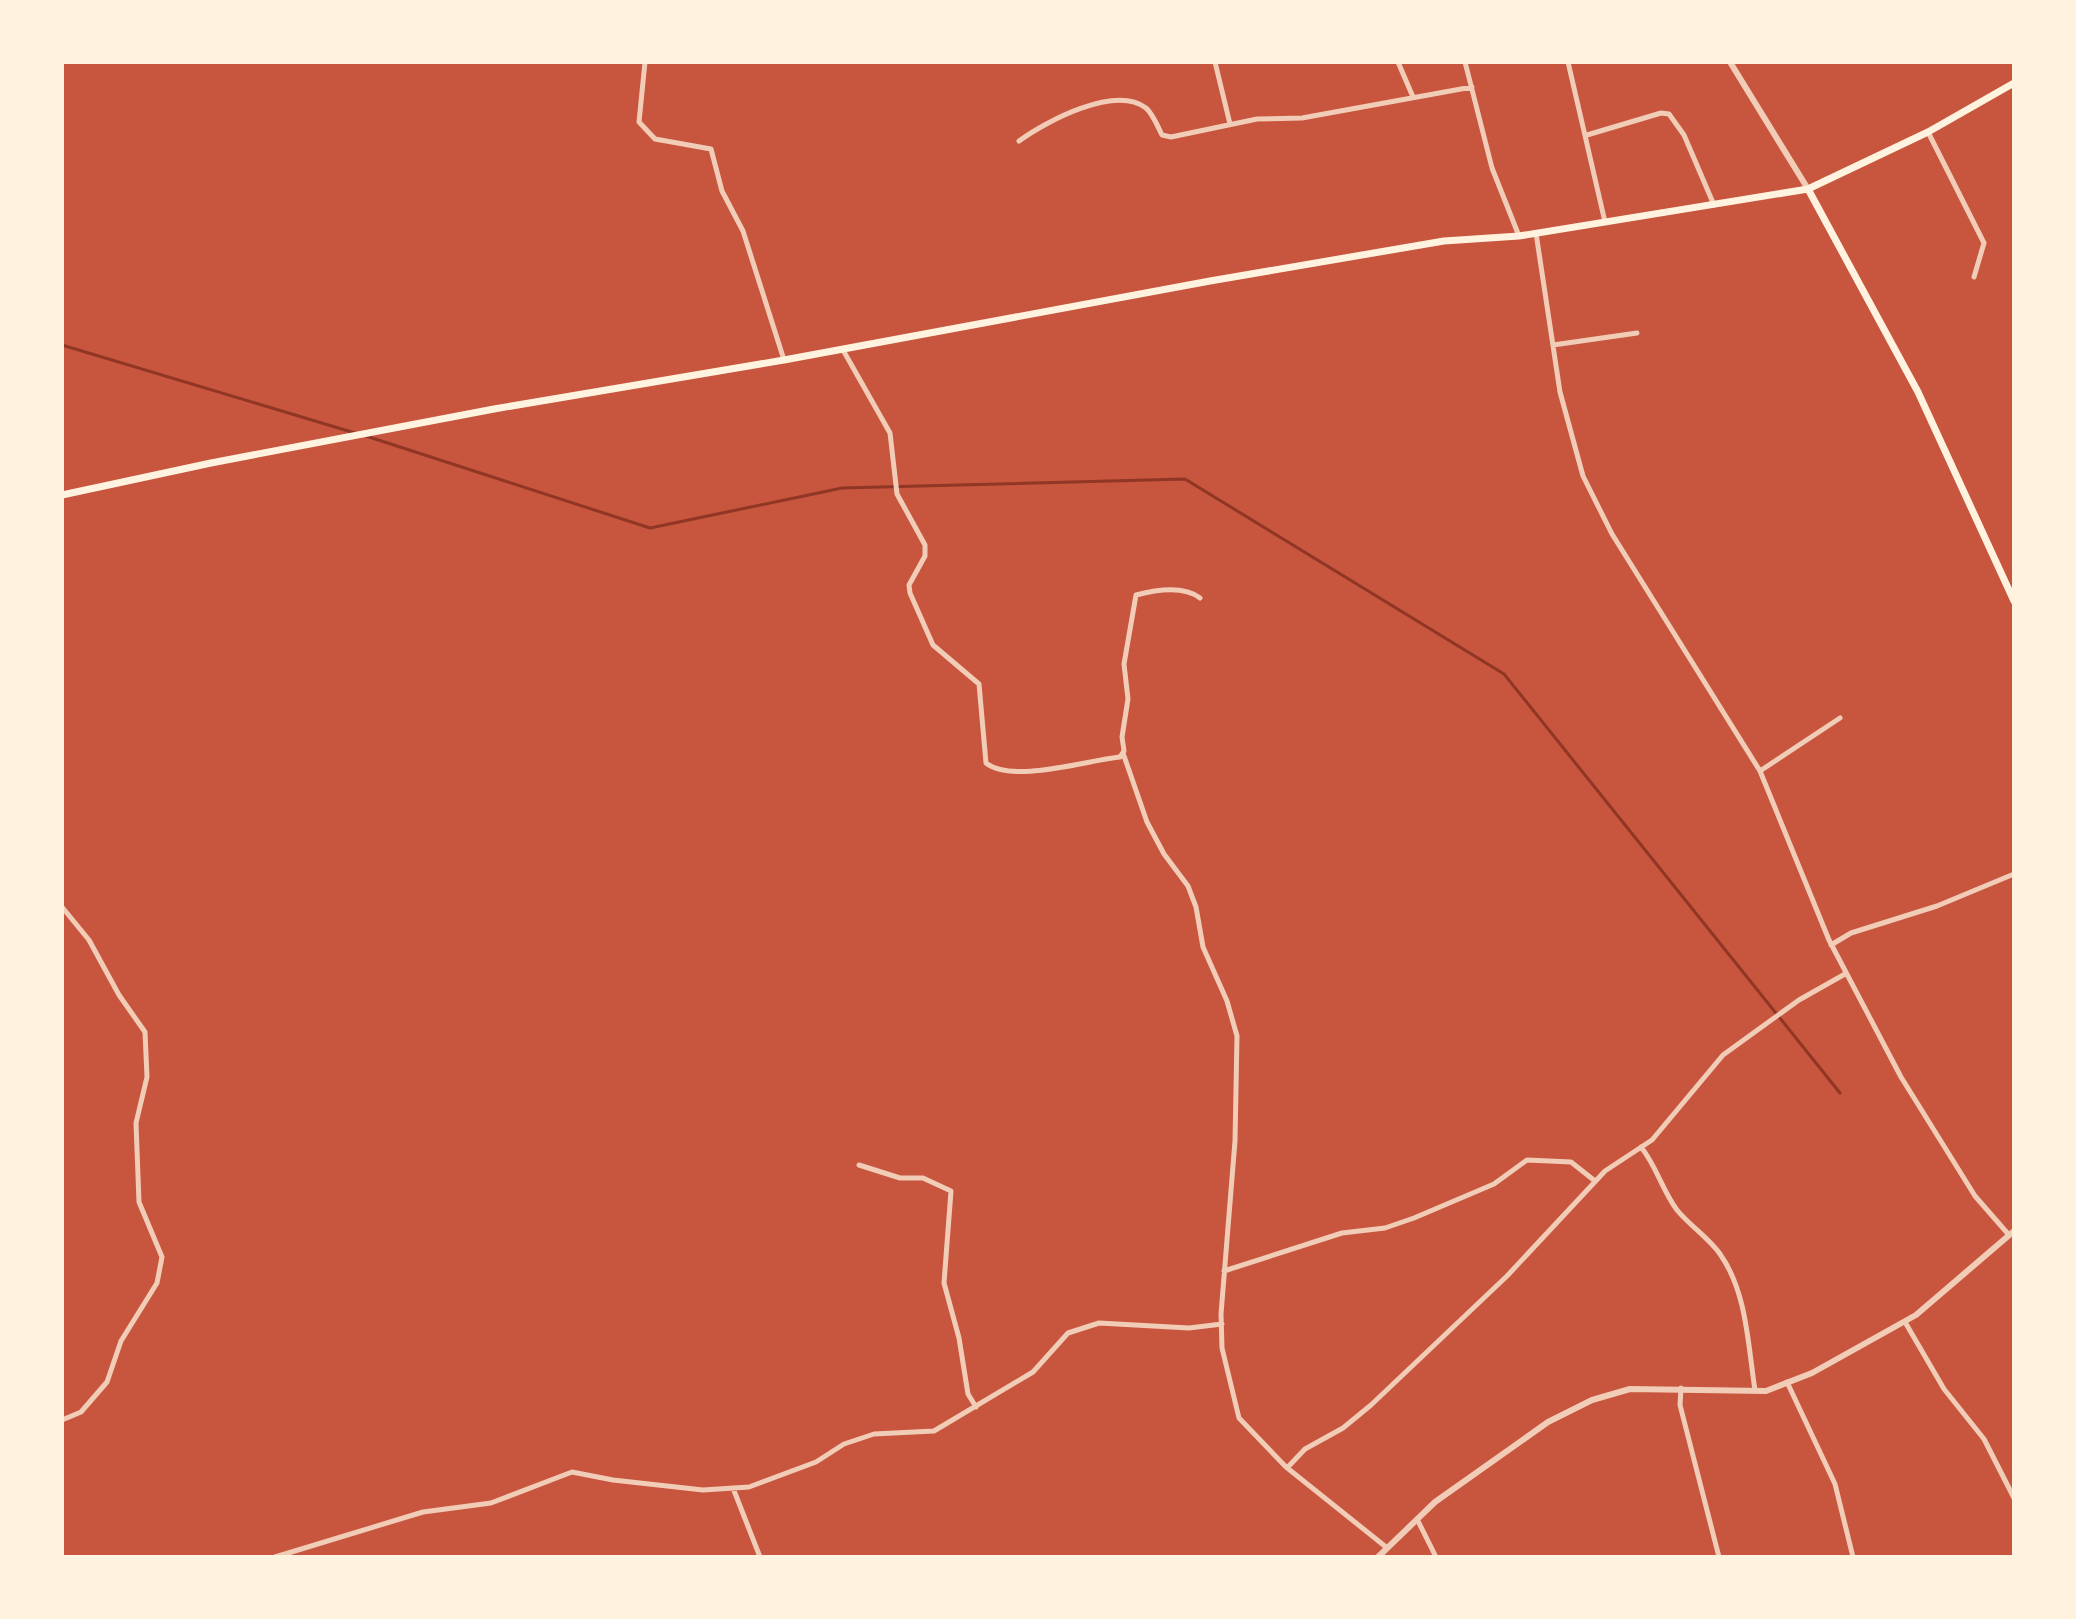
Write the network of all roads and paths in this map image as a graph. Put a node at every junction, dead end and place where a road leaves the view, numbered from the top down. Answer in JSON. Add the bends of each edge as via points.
{"nodes":[{"id":1,"x":645,"y":62,"type":"edge"},
{"id":2,"x":1215,"y":62,"type":"edge"},
{"id":3,"x":1398,"y":62,"type":"edge"},
{"id":4,"x":1465,"y":62,"type":"edge"},
{"id":5,"x":1568,"y":62,"type":"edge"},
{"id":6,"x":1730,"y":62,"type":"edge"},
{"id":7,"x":2014,"y":83,"type":"edge"},
{"id":8,"x":1472,"y":87,"type":"junction"},
{"id":9,"x":1413,"y":97,"type":"junction"},
{"id":10,"x":1230,"y":124,"type":"junction"},
{"id":11,"x":1928,"y":132,"type":"junction"},
{"id":12,"x":1587,"y":135,"type":"junction"},
{"id":13,"x":1019,"y":141,"type":"dead end"},
{"id":14,"x":1808,"y":189,"type":"junction"},
{"id":15,"x":1714,"y":205,"type":"junction"},
{"id":16,"x":1606,"y":223,"type":"junction"},
{"id":17,"x":1536,"y":233,"type":"junction"},
{"id":18,"x":1519,"y":236,"type":"junction"},
{"id":19,"x":1974,"y":277,"type":"dead end"},
{"id":20,"x":1637,"y":333,"type":"dead end"},
{"id":21,"x":1553,"y":345,"type":"junction"},
{"id":22,"x":843,"y":350,"type":"junction"},
{"id":23,"x":784,"y":360,"type":"junction"},
{"id":24,"x":62,"y":495,"type":"edge"},
{"id":25,"x":1200,"y":598,"type":"dead end"},
{"id":26,"x":2014,"y":601,"type":"edge"},
{"id":27,"x":1840,"y":718,"type":"dead end"},
{"id":28,"x":1123,"y":753,"type":"junction"},
{"id":29,"x":1760,"y":771,"type":"junction"},
{"id":30,"x":2014,"y":874,"type":"edge"},
{"id":31,"x":62,"y":907,"type":"edge"},
{"id":32,"x":1831,"y":945,"type":"junction"},
{"id":33,"x":1845,"y":974,"type":"junction"},
{"id":34,"x":1641,"y":1147,"type":"junction"},
{"id":35,"x":859,"y":1165,"type":"dead end"},
{"id":36,"x":1595,"y":1181,"type":"junction"},
{"id":37,"x":2012,"y":1233,"type":"edge"},
{"id":38,"x":1224,"y":1271,"type":"junction"},
{"id":39,"x":1905,"y":1322,"type":"junction"},
{"id":40,"x":1222,"y":1324,"type":"junction"},
{"id":41,"x":1787,"y":1382,"type":"junction"},
{"id":42,"x":1681,"y":1387,"type":"junction"},
{"id":43,"x":1755,"y":1390,"type":"junction"},
{"id":44,"x":976,"y":1407,"type":"junction"},
{"id":45,"x":62,"y":1420,"type":"edge"},
{"id":46,"x":1287,"y":1468,"type":"junction"},
{"id":47,"x":733,"y":1488,"type":"junction"},
{"id":48,"x":2014,"y":1498,"type":"edge"},
{"id":49,"x":1417,"y":1519,"type":"junction"},
{"id":50,"x":1386,"y":1547,"type":"junction"},
{"id":51,"x":275,"y":1557,"type":"edge"},
{"id":52,"x":760,"y":1557,"type":"edge"},
{"id":53,"x":1378,"y":1557,"type":"edge"},
{"id":54,"x":1436,"y":1557,"type":"edge"},
{"id":55,"x":1719,"y":1557,"type":"edge"},
{"id":56,"x":1853,"y":1557,"type":"edge"}],
"edges":[{"from":1,"to":23,"type":"street","via":[[639,122],[655,139],[711,149]]},
{"from":2,"to":10,"type":"street"},
{"from":3,"to":9,"type":"street"},
{"from":4,"to":8,"type":"street"},
{"from":5,"to":12,"type":"street"},
{"from":6,"to":14,"type":"street"},
{"from":7,"to":11,"type":"main road"},
{"from":8,"to":9,"type":"street"},
{"from":8,"to":18,"type":"street","via":[[1492,168]]},
{"from":9,"to":10,"type":"street","via":[[1302,118]]},
{"from":10,"to":13,"type":"street","via":[[1171,137],[1162,135],[1147,109],[1103,101],[1040,126]]},
{"from":11,"to":14,"type":"main road"},
{"from":11,"to":19,"type":"street","via":[[1984,243]]},
{"from":12,"to":15,"type":"street","via":[[1669,114],[1684,135]]},
{"from":12,"to":16,"type":"street"},
{"from":14,"to":15,"type":"main road"},
{"from":14,"to":26,"type":"main road","via":[[1918,392]]},
{"from":15,"to":16,"type":"main road"},
{"from":16,"to":17,"type":"main road"},
{"from":17,"to":18,"type":"main road"},
{"from":17,"to":21,"type":"street"},
{"from":18,"to":22,"type":"main road","via":[[1382,251]]},
{"from":20,"to":21,"type":"street"},
{"from":21,"to":29,"type":"street","via":[[1560,392],[1589,488],[1612,534]]},
{"from":22,"to":23,"type":"main road"},
{"from":22,"to":28,"type":"street","via":[[890,433],[897,494],[925,545],[925,556],[909,585],[915,606],[933,645],[979,684],[986,763],[1010,771],[1074,767]]},
{"from":23,"to":24,"type":"main road","via":[[479,412]]},
{"from":25,"to":28,"type":"street","via":[[1172,590],[1136,595],[1124,664],[1128,699]]},
{"from":27,"to":29,"type":"street"},
{"from":28,"to":38,"type":"street","via":[[1147,822],[1188,886],[1210,968],[1234,1020],[1239,1053]]},
{"from":29,"to":32,"type":"street"},
{"from":30,"to":32,"type":"street"},
{"from":31,"to":45,"type":"street","via":[[89,940],[145,1032],[147,1077],[136,1123],[139,1202],[162,1257],[157,1283],[121,1341],[107,1382],[81,1412]]},
{"from":32,"to":33,"type":"street"},
{"from":33,"to":34,"type":"street","via":[[1723,1055]]},
{"from":33,"to":37,"type":"street","via":[[1975,1196]]},
{"from":34,"to":36,"type":"street"},
{"from":34,"to":43,"type":"street","via":[[1680,1213],[1720,1253],[1736,1284]]},
{"from":35,"to":44,"type":"street","via":[[900,1178],[923,1178],[951,1191],[944,1283],[968,1394]]},
{"from":36,"to":38,"type":"street","via":[[1571,1162],[1527,1160],[1494,1184],[1414,1218],[1342,1233]]},
{"from":36,"to":46,"type":"street","via":[[1507,1276],[1371,1405],[1305,1449]]},
{"from":37,"to":39,"type":"street"},
{"from":38,"to":40,"type":"street"},
{"from":39,"to":41,"type":"street"},
{"from":39,"to":48,"type":"street","via":[[1944,1389],[1984,1439]]},
{"from":40,"to":44,"type":"street","via":[[1189,1328],[1099,1323],[1068,1333],[1033,1372]]},
{"from":40,"to":46,"type":"street","via":[[1222,1348],[1239,1418]]},
{"from":41,"to":43,"type":"street"},
{"from":41,"to":56,"type":"street","via":[[1835,1484]]},
{"from":42,"to":43,"type":"street"},
{"from":42,"to":49,"type":"street","via":[[1630,1389],[1548,1422]]},
{"from":42,"to":55,"type":"street","via":[[1680,1405]]},
{"from":44,"to":47,"type":"street","via":[[934,1431],[874,1434],[844,1444],[816,1462]]},
{"from":46,"to":50,"type":"street"},
{"from":47,"to":51,"type":"street","via":[[703,1490],[572,1472],[491,1503],[423,1512]]},
{"from":47,"to":52,"type":"street"},
{"from":49,"to":50,"type":"street"},
{"from":49,"to":54,"type":"street"},
{"from":50,"to":53,"type":"street"}]}
